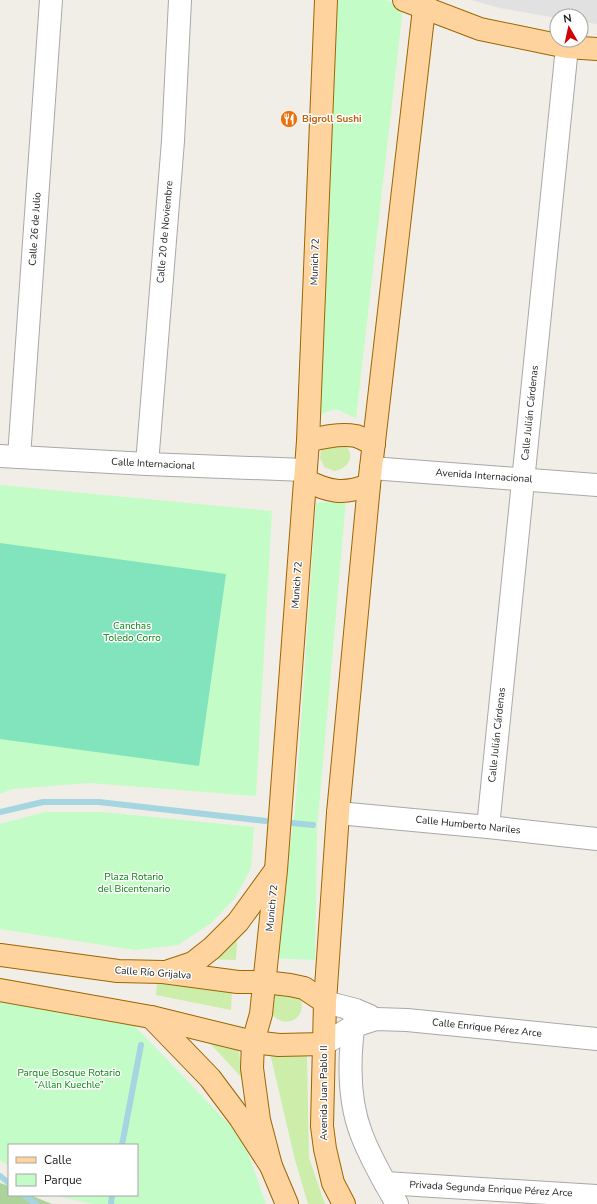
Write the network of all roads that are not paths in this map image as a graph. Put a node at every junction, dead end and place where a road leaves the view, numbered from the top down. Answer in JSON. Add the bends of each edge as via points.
{"nodes":[{"id":1,"x":51,"y":0,"type":"edge"},
{"id":2,"x":180,"y":0,"type":"edge"},
{"id":3,"x":326,"y":0,"type":"edge"},
{"id":4,"x":418,"y":3,"type":"edge"},
{"id":5,"x":549,"y":43,"type":"edge"},
{"id":6,"x":567,"y":48,"type":"edge"},
{"id":7,"x":582,"y":48,"type":"edge"},
{"id":8,"x":597,"y":49,"type":"edge"},
{"id":9,"x":308,"y":441,"type":"junction"},
{"id":10,"x":374,"y":444,"type":"junction"},
{"id":11,"x":10,"y":457,"type":"edge"},
{"id":12,"x":147,"y":464,"type":"junction"},
{"id":13,"x":305,"y":475,"type":"junction"},
{"id":14,"x":370,"y":477,"type":"junction"},
{"id":15,"x":523,"y":479,"type":"junction"},
{"id":16,"x":597,"y":485,"type":"edge"},
{"id":17,"x":338,"y":813,"type":"junction"},
{"id":18,"x":488,"y":827,"type":"junction"},
{"id":19,"x":597,"y":839,"type":"edge"},
{"id":20,"x":276,"y":870,"type":"junction"},
{"id":21,"x":0,"y":954,"type":"edge"},
{"id":22,"x":163,"y":972,"type":"junction"},
{"id":23,"x":264,"y":982,"type":"junction"},
{"id":24,"x":0,"y":990,"type":"edge"},
{"id":25,"x":325,"y":1002,"type":"junction"},
{"id":26,"x":151,"y":1017,"type":"junction"},
{"id":27,"x":355,"y":1018,"type":"junction"},
{"id":28,"x":597,"y":1039,"type":"edge"},
{"id":29,"x":253,"y":1042,"type":"junction"},
{"id":30,"x":324,"y":1044,"type":"junction"},
{"id":31,"x":270,"y":1166,"type":"junction"},
{"id":32,"x":385,"y":1183,"type":"junction"},
{"id":33,"x":597,"y":1196,"type":"edge"},
{"id":34,"x":287,"y":1204,"type":"edge"},
{"id":35,"x":344,"y":1204,"type":"edge"},
{"id":36,"x":397,"y":1204,"type":"edge"}],
"edges":[{"from":1,"to":11,"type":"street","name":"Calle 26 de Julio"},
{"from":2,"to":12,"type":"street","name":"Calle 20 de Noviembre","via":[[173,141]]},
{"from":3,"to":9,"type":"main road","name":"Munich 72"},
{"from":4,"to":5,"type":"main road","via":[[480,29]]},
{"from":4,"to":10,"type":"main road"},
{"from":6,"to":15,"type":"street","name":"Calle Julián Cárdenas"},
{"from":7,"to":8,"type":"main road"},
{"from":9,"to":10,"type":"main road","via":[[342,435],[357,436]]},
{"from":9,"to":13,"type":"main road","name":"Munich 72"},
{"from":10,"to":14,"type":"main road"},
{"from":11,"to":12,"type":"street","name":"Calle Internacional"},
{"from":12,"to":13,"type":"street","name":"Calle Internacional"},
{"from":13,"to":14,"type":"main road","via":[[321,488],[336,491],[356,490]]},
{"from":13,"to":20,"type":"main road","name":"Munich 72"},
{"from":14,"to":15,"type":"street","name":"Avenida Internacional"},
{"from":14,"to":17,"type":"main road"},
{"from":15,"to":16,"type":"street","name":"Avenida Internacional"},
{"from":15,"to":18,"type":"street","name":"Calle Julián Cárdenas"},
{"from":17,"to":18,"type":"street","name":"Calle Humberto Nariles"},
{"from":17,"to":25,"type":"main road"},
{"from":18,"to":19,"type":"street","name":"Calle Humberto Nariles"},
{"from":20,"to":22,"type":"main road","via":[[238,922],[212,948],[193,964]]},
{"from":20,"to":23,"type":"main road","name":"Munich 72"},
{"from":21,"to":22,"type":"main road","name":"Calle Río Grijalva","via":[[118,971]]},
{"from":22,"to":23,"type":"main road","name":"Calle Río Grijalva","via":[[238,982]]},
{"from":23,"to":25,"type":"main road","name":"Calle Río Grijalva","via":[[304,988]]},
{"from":23,"to":29,"type":"main road","name":"Munich 72","via":[[261,1014]]},
{"from":24,"to":26,"type":"main road"},
{"from":25,"to":27,"type":"street"},
{"from":25,"to":30,"type":"main road","name":"Avenida Juan Pablo II"},
{"from":26,"to":29,"type":"main road"},
{"from":26,"to":31,"type":"main road","via":[[210,1078],[240,1118]]},
{"from":27,"to":28,"type":"street","name":"Calle Enrique Pérez Arce","via":[[407,1020]]},
{"from":27,"to":30,"type":"street"},
{"from":27,"to":32,"type":"street","via":[[351,1050],[354,1106],[360,1132]]},
{"from":29,"to":30,"type":"main road","via":[[279,1045]]},
{"from":29,"to":31,"type":"main road","name":"Munich 72","via":[[254,1091]]},
{"from":30,"to":35,"type":"main road","name":"Avenida Juan Pablo II","via":[[322,1126],[333,1183]]},
{"from":31,"to":34,"type":"main road"},
{"from":32,"to":33,"type":"street","name":"Privada Segunda Enrique Pérez Arce"},
{"from":32,"to":36,"type":"street"}]}
